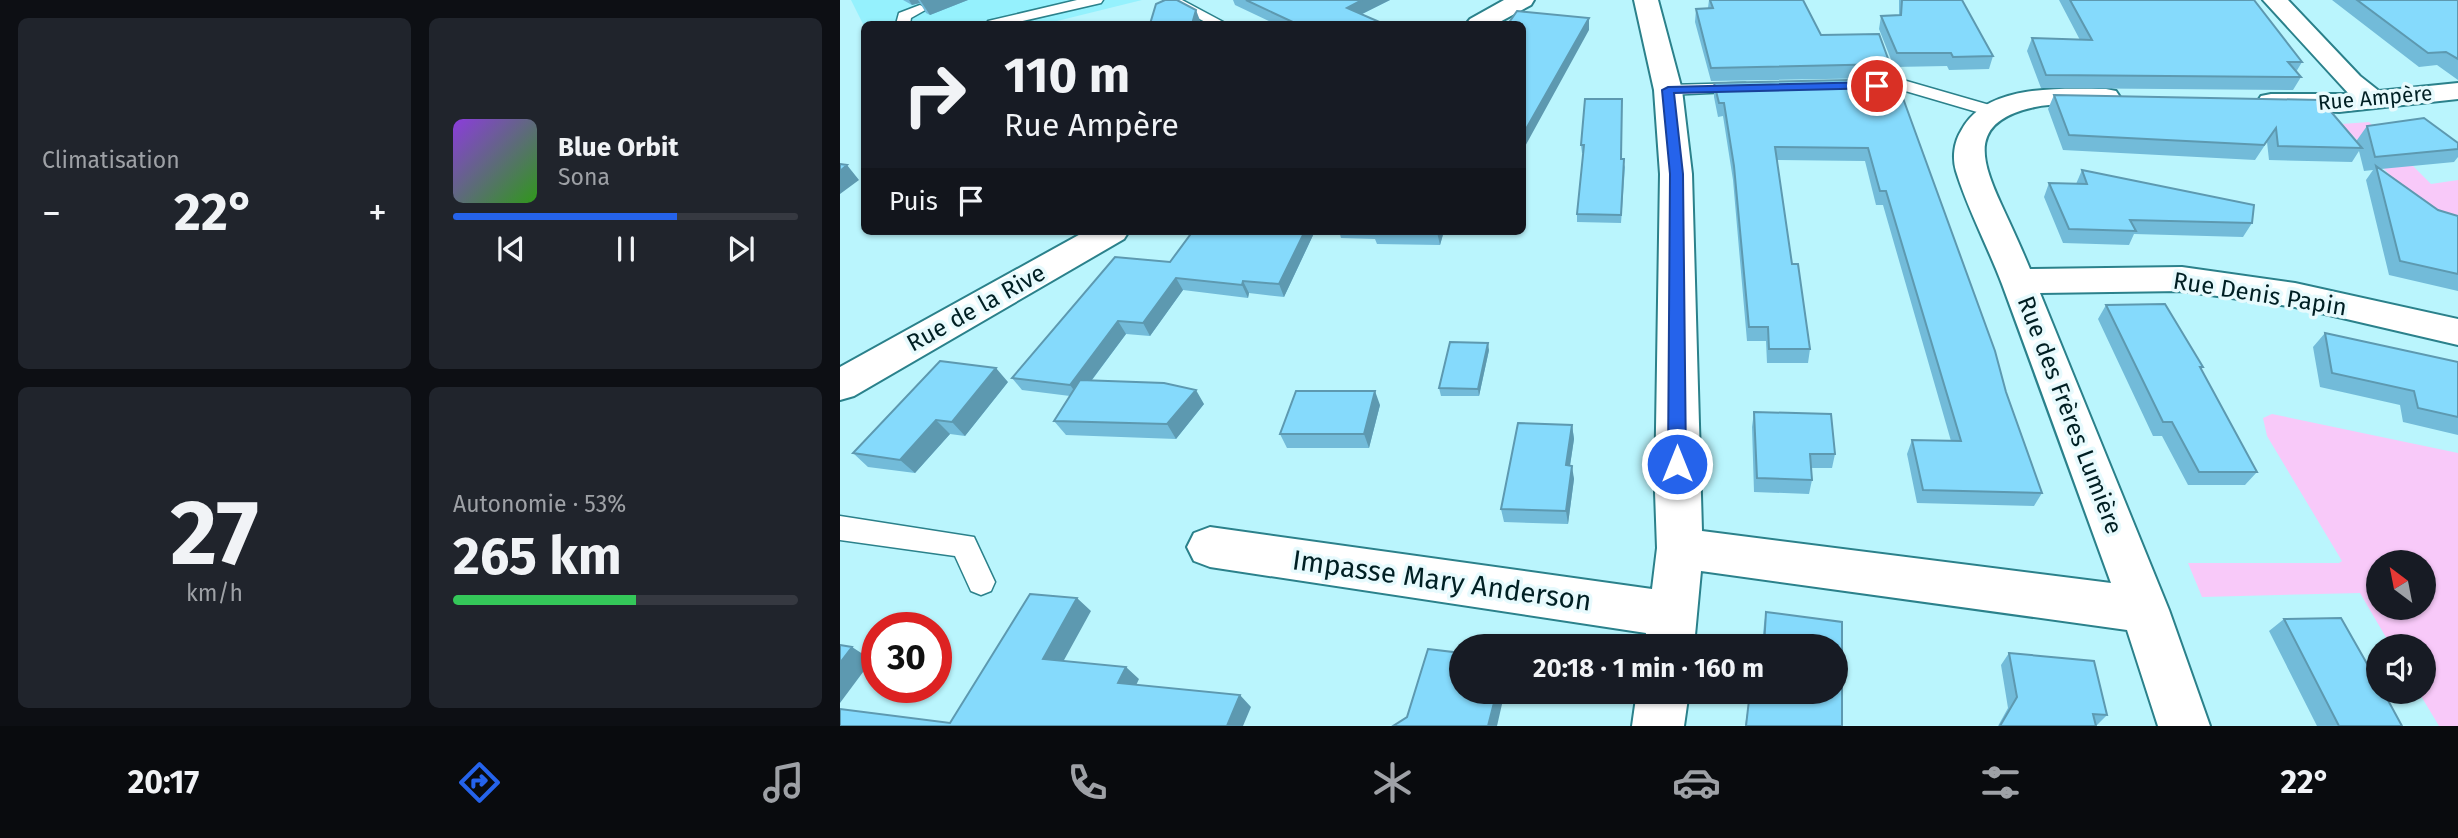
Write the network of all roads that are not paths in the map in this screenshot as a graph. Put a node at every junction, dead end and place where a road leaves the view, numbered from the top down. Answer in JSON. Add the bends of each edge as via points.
{"nodes":[{"id":1,"x":1096,"y":0,"type":"edge"},
{"id":2,"x":1171,"y":0,"type":"edge"},
{"id":3,"x":1522,"y":0,"type":"edge"},
{"id":4,"x":1646,"y":0,"type":"edge"},
{"id":5,"x":2275,"y":0,"type":"edge"},
{"id":6,"x":1016,"y":4,"type":"dead end"},
{"id":7,"x":920,"y":9,"type":"dead end"},
{"id":8,"x":1038,"y":14,"type":"junction"},
{"id":9,"x":903,"y":21,"type":"edge"},
{"id":10,"x":1006,"y":21,"type":"edge"},
{"id":11,"x":1214,"y":21,"type":"edge"},
{"id":12,"x":1484,"y":21,"type":"edge"},
{"id":13,"x":1847,"y":86,"type":"edge"},
{"id":14,"x":1765,"y":88,"type":"edge"},
{"id":15,"x":1668,"y":90,"type":"junction"},
{"id":16,"x":2458,"y":91,"type":"edge"},
{"id":17,"x":2134,"y":98,"type":"edge"},
{"id":18,"x":2243,"y":101,"type":"edge"},
{"id":19,"x":2374,"y":101,"type":"junction"},
{"id":20,"x":1994,"y":112,"type":"junction"},
{"id":21,"x":1105,"y":235,"type":"edge"},
{"id":22,"x":2018,"y":281,"type":"junction"},
{"id":23,"x":2458,"y":332,"type":"edge"},
{"id":24,"x":840,"y":384,"type":"edge"},
{"id":25,"x":840,"y":528,"type":"edge"},
{"id":26,"x":1210,"y":547,"type":"dead end"},
{"id":27,"x":1680,"y":548,"type":"junction"},
{"id":28,"x":981,"y":582,"type":"dead end"},
{"id":29,"x":2145,"y":610,"type":"junction"},
{"id":30,"x":1671,"y":630,"type":"edge"},
{"id":31,"x":1661,"y":704,"type":"edge"},
{"id":32,"x":1658,"y":726,"type":"edge"},
{"id":33,"x":2184,"y":726,"type":"edge"}],
"edges":[{"from":1,"to":8,"type":"lane"},
{"from":2,"to":11,"type":"lane"},
{"from":3,"to":12,"type":"street"},
{"from":4,"to":15,"type":"street"},
{"from":5,"to":19,"type":"street","via":[[2350,82]]},
{"from":6,"to":8,"type":"lane"},
{"from":7,"to":9,"type":"lane","via":[[904,16]]},
{"from":8,"to":10,"type":"lane"},
{"from":13,"to":20,"type":"lane","via":[[1903,85]]},
{"from":14,"to":15,"type":"lane"},
{"from":15,"to":27,"type":"street","via":[[1676,174]]},
{"from":16,"to":19,"type":"street","name":"Rue Ampère"},
{"from":17,"to":20,"type":"street","via":[[2033,98]]},
{"from":18,"to":19,"type":"street","name":"Rue Ampère"},
{"from":20,"to":22,"type":"street","name":"Rue des Frères Lumière","via":[[1975,131],[1969,148],[1970,169]]},
{"from":21,"to":24,"type":"street","name":"Rue de la Rive"},
{"from":22,"to":23,"type":"street","name":"Rue Denis Papin","via":[[2182,279],[2295,295]]},
{"from":22,"to":29,"type":"street","name":"Rue des Frères Lumière"},
{"from":25,"to":28,"type":"lane","via":[[964,545]]},
{"from":26,"to":30,"type":"street","name":"Impasse Mary Anderson"},
{"from":27,"to":29,"type":"street"},
{"from":27,"to":30,"type":"street"},
{"from":29,"to":33,"type":"street","name":"Rue des Frères Lumière"},
{"from":31,"to":32,"type":"street"}]}
